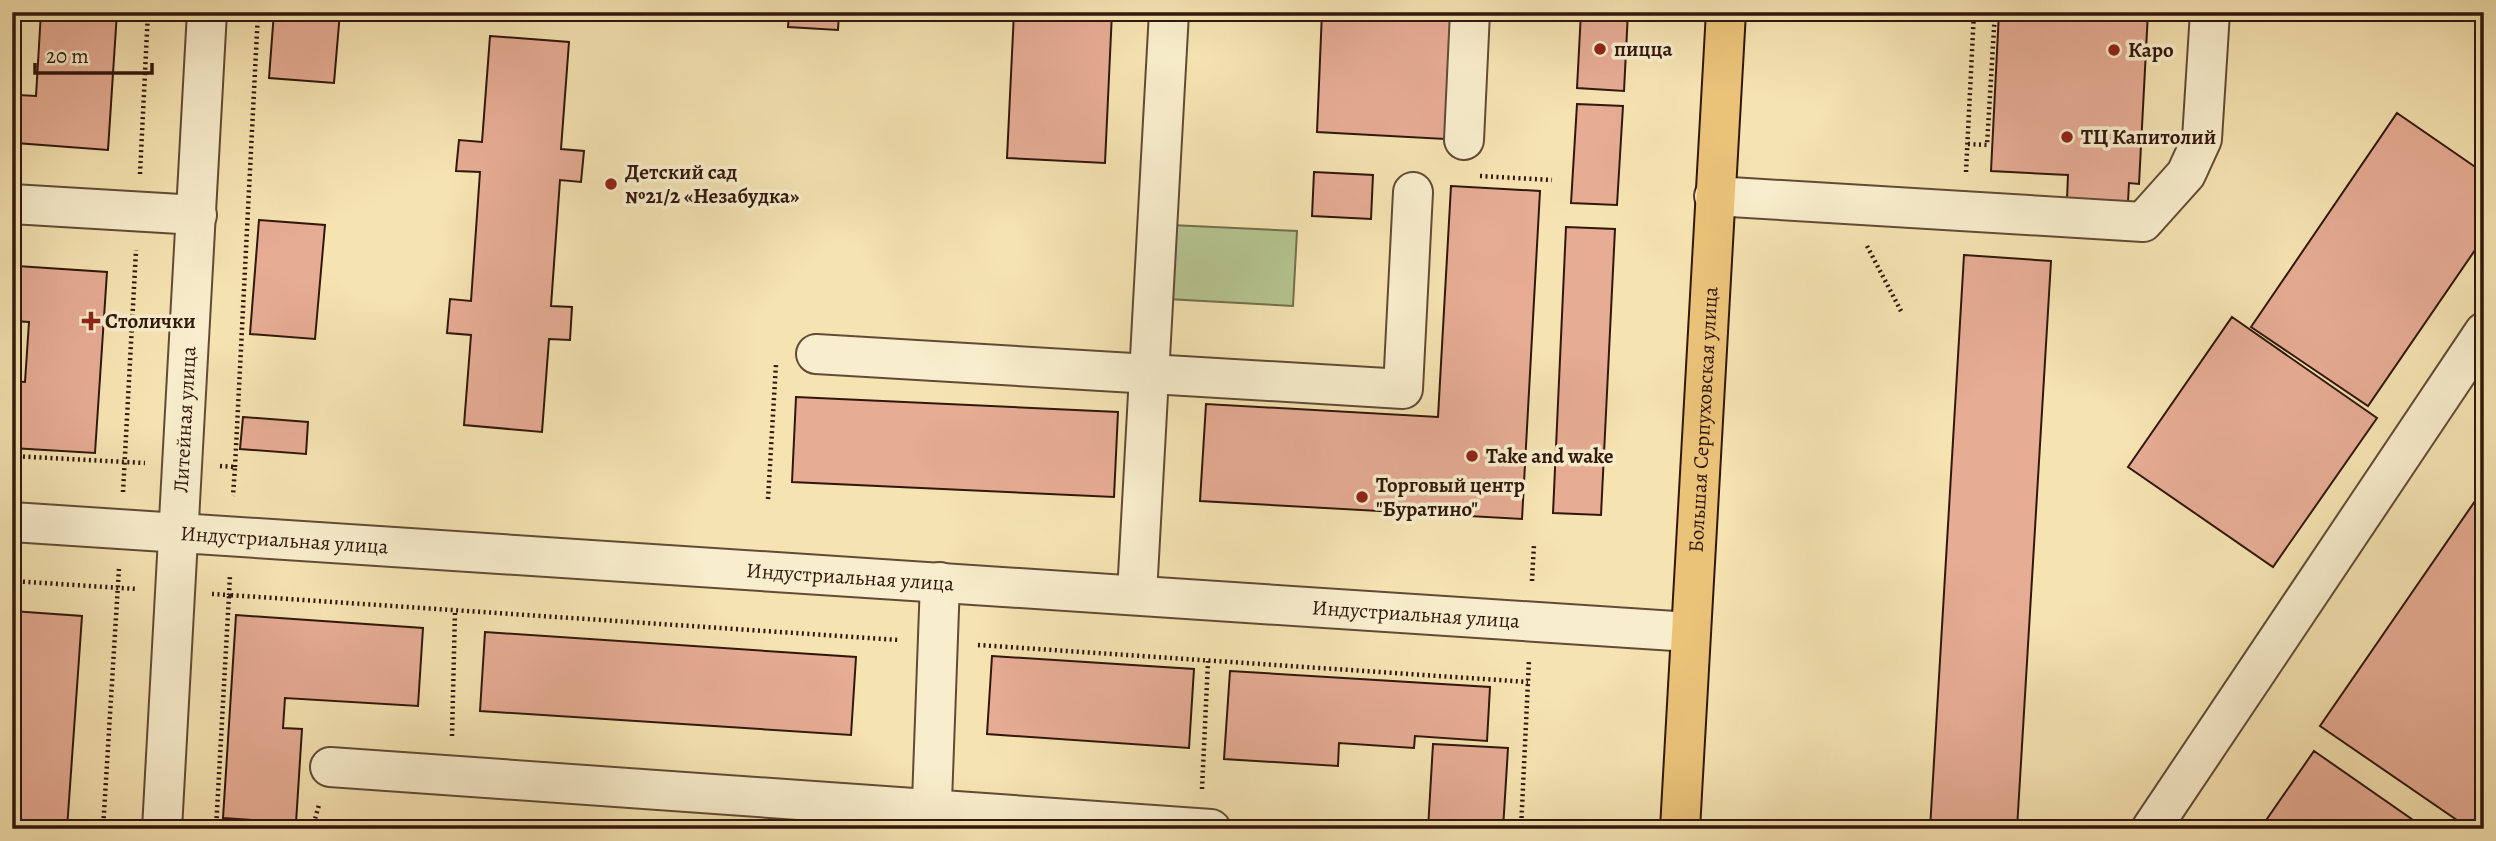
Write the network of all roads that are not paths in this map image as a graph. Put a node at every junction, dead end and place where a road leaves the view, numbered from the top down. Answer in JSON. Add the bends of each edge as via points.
{"nodes":[{"id":1,"x":207,"y":12,"type":"edge"},
{"id":2,"x":1169,"y":12,"type":"edge"},
{"id":3,"x":1470,"y":12,"type":"edge"},
{"id":4,"x":1726,"y":12,"type":"edge"},
{"id":5,"x":2210,"y":12,"type":"edge"},
{"id":6,"x":1464,"y":140,"type":"dead end"},
{"id":7,"x":1413,"y":192,"type":"dead end"},
{"id":8,"x":1714,"y":196,"type":"junction"},
{"id":9,"x":12,"y":204,"type":"edge"},
{"id":10,"x":197,"y":215,"type":"junction"},
{"id":11,"x":2484,"y":332,"type":"edge"},
{"id":12,"x":816,"y":354,"type":"road end"},
{"id":13,"x":1149,"y":374,"type":"junction"},
{"id":14,"x":12,"y":522,"type":"edge"},
{"id":15,"x":180,"y":531,"type":"junction"},
{"id":16,"x":940,"y":582,"type":"junction"},
{"id":17,"x":1137,"y":594,"type":"junction"},
{"id":18,"x":1690,"y":632,"type":"junction"},
{"id":19,"x":330,"y":767,"type":"dead end"},
{"id":20,"x":932,"y":820,"type":"edge"},
{"id":21,"x":1200,"y":828,"type":"edge"},
{"id":22,"x":162,"y":829,"type":"edge"},
{"id":23,"x":1211,"y":829,"type":"edge"},
{"id":24,"x":1680,"y":829,"type":"edge"},
{"id":25,"x":2151,"y":829,"type":"edge"}],
"edges":[{"from":1,"to":10,"type":"street","name":"Литейная улица"},
{"from":2,"to":13,"type":"street"},
{"from":3,"to":6,"type":"street"},
{"from":4,"to":8,"type":"main road","name":"Большая Серпуховская улица"},
{"from":5,"to":8,"type":"street","via":[[2202,139],[2186,174],[2143,222]]},
{"from":7,"to":13,"type":"street","via":[[1403,389]]},
{"from":8,"to":18,"type":"main road","name":"Большая Серпуховская улица"},
{"from":9,"to":10,"type":"street"},
{"from":10,"to":15,"type":"street","name":"Литейная улица"},
{"from":11,"to":25,"type":"street"},
{"from":12,"to":13,"type":"street"},
{"from":13,"to":17,"type":"street"},
{"from":14,"to":15,"type":"street","name":"Индустриальная улица"},
{"from":15,"to":16,"type":"street","name":"Индустриальная улица"},
{"from":15,"to":22,"type":"street","name":"Литейная улица"},
{"from":16,"to":17,"type":"street","name":"Индустриальная улица"},
{"from":16,"to":20,"type":"street"},
{"from":17,"to":18,"type":"street","name":"Индустриальная улица"},
{"from":18,"to":24,"type":"main road","name":"Большая Серпуховская улица"},
{"from":19,"to":20,"type":"street"},
{"from":20,"to":21,"type":"street"},
{"from":21,"to":23,"type":"street"}]}
